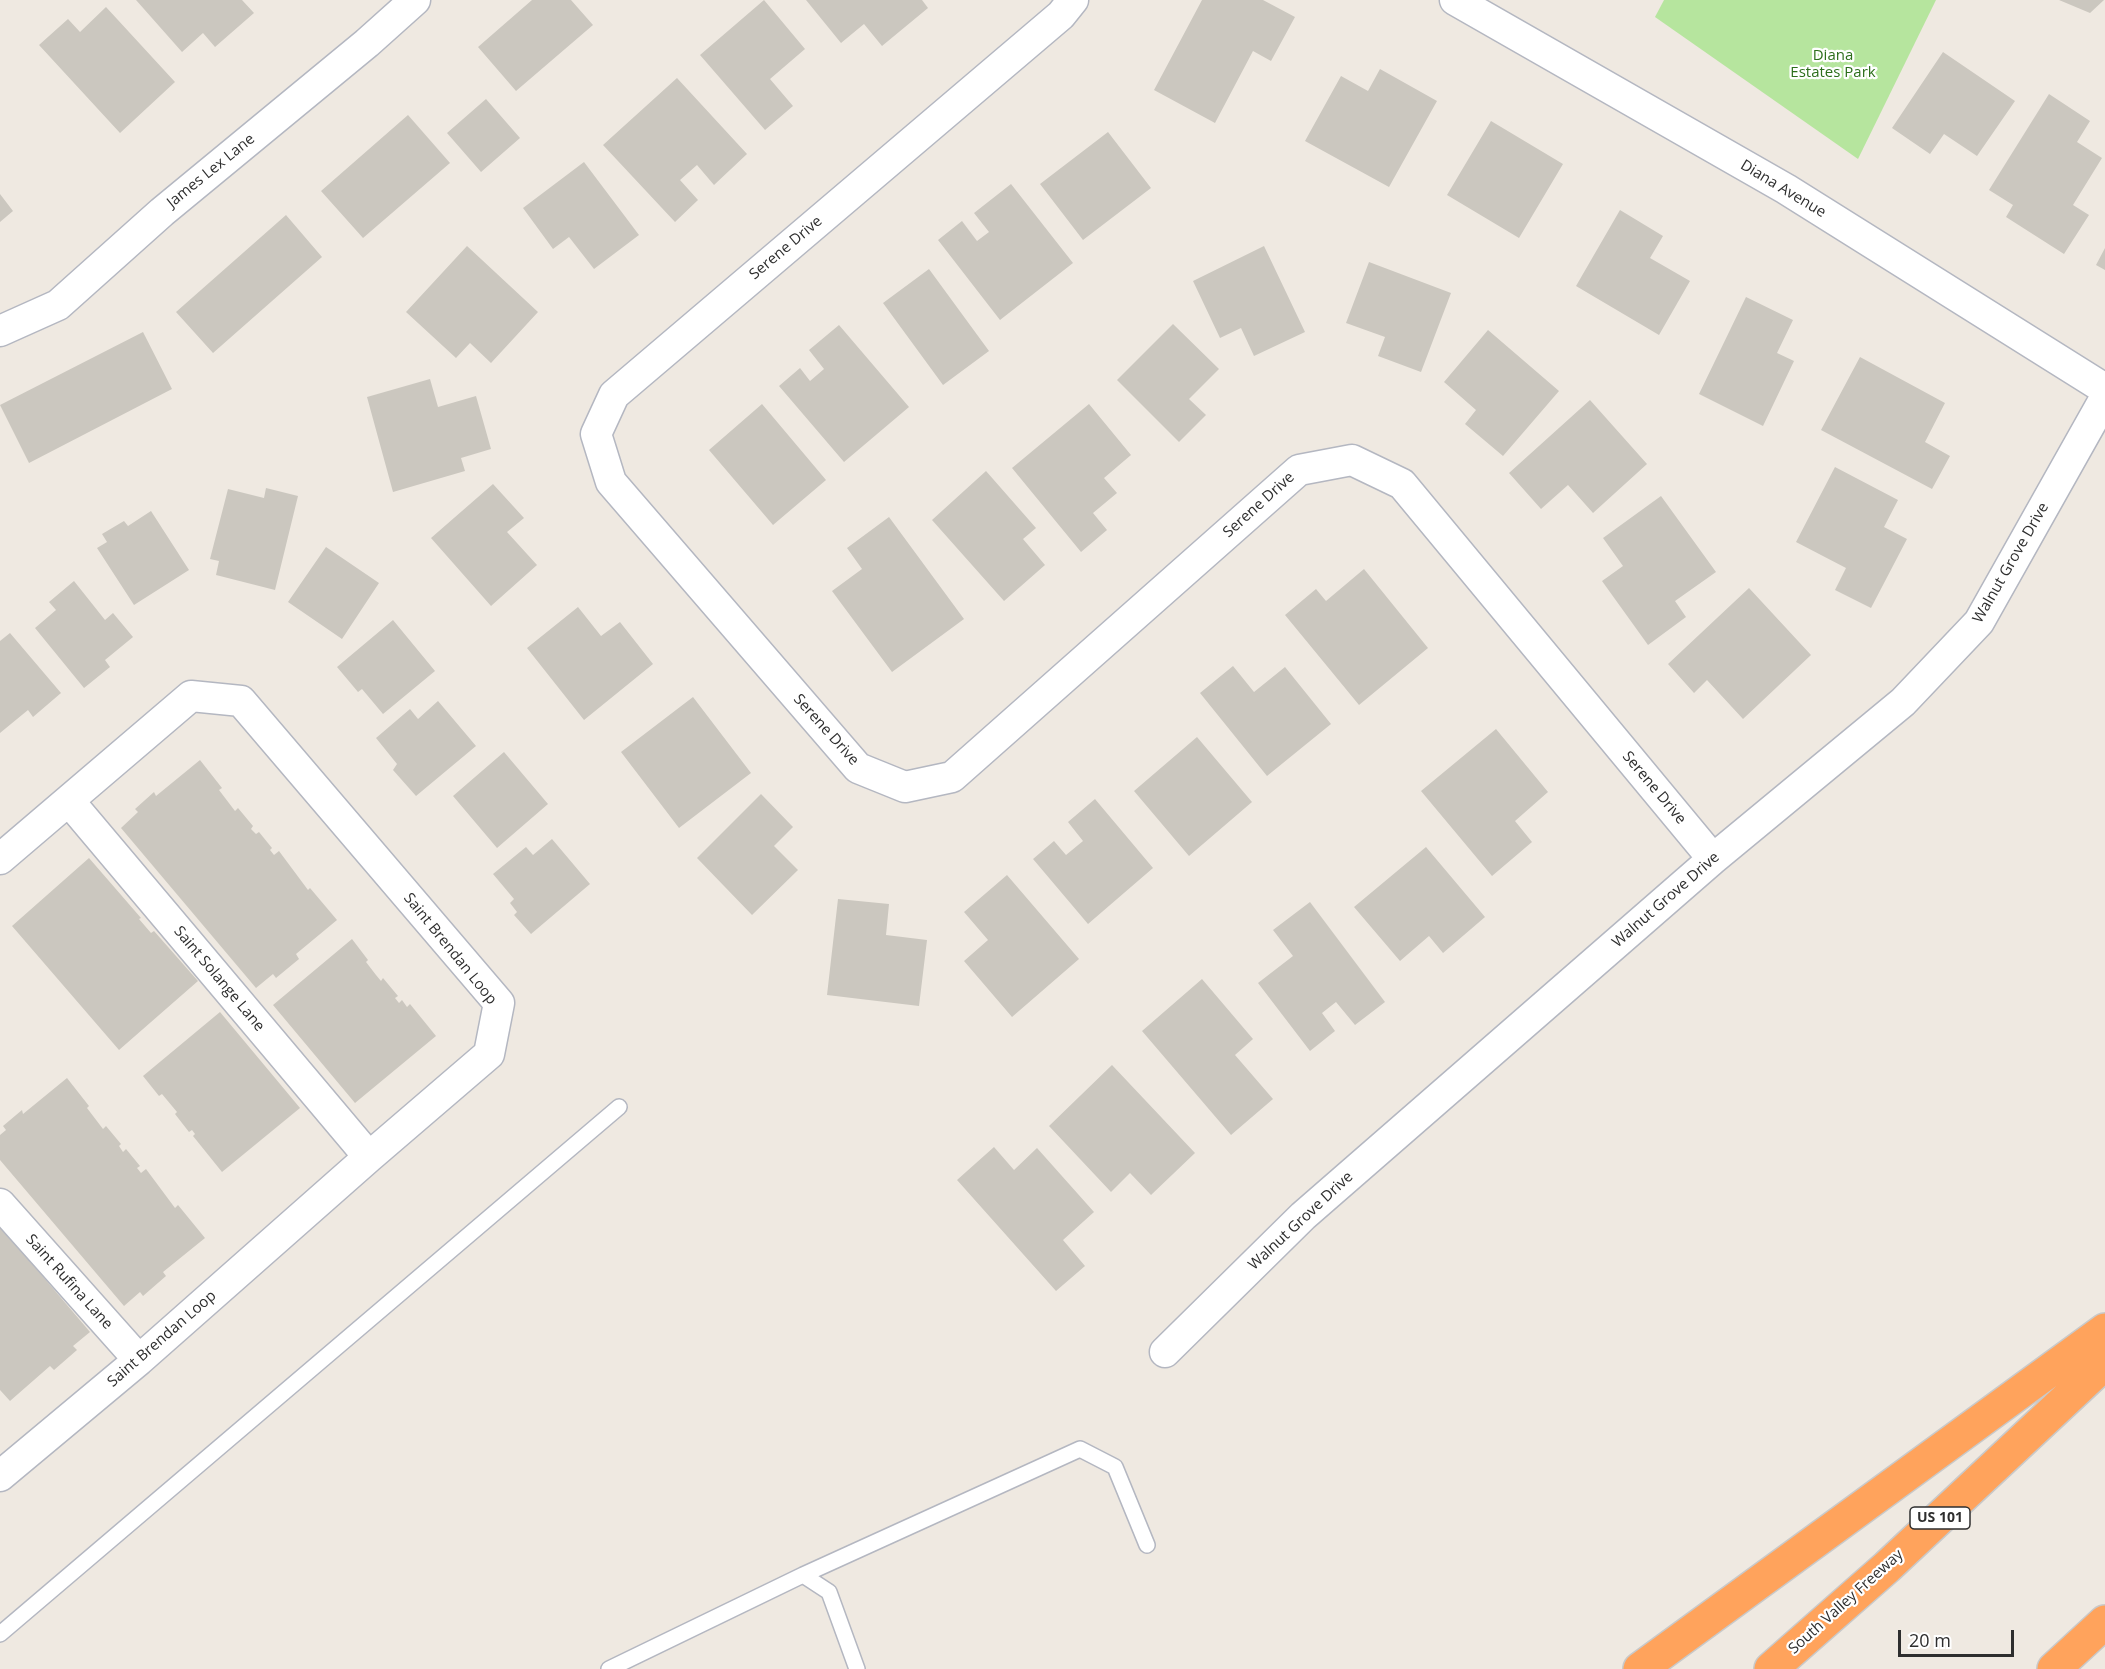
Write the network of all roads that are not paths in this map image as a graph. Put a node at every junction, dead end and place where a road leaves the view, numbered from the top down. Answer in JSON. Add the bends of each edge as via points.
{"nodes":[{"id":1,"x":415,"y":0,"type":"edge"},
{"id":2,"x":1073,"y":0,"type":"edge"},
{"id":3,"x":1455,"y":0,"type":"edge"},
{"id":4,"x":0,"y":331,"type":"edge"},
{"id":5,"x":2105,"y":389,"type":"edge"},
{"id":6,"x":2105,"y":398,"type":"edge"},
{"id":7,"x":69,"y":801,"type":"junction"},
{"id":8,"x":0,"y":859,"type":"edge"},
{"id":9,"x":1713,"y":859,"type":"junction"},
{"id":10,"x":619,"y":1107,"type":"dead end"},
{"id":11,"x":369,"y":1157,"type":"junction"},
{"id":12,"x":0,"y":1204,"type":"edge"},
{"id":13,"x":2105,"y":1330,"type":"edge"},
{"id":14,"x":1165,"y":1353,"type":"dead end"},
{"id":15,"x":139,"y":1360,"type":"junction"},
{"id":16,"x":2105,"y":1363,"type":"edge"},
{"id":17,"x":0,"y":1476,"type":"edge"},
{"id":18,"x":1147,"y":1545,"type":"dead end"},
{"id":19,"x":803,"y":1575,"type":"junction"},
{"id":20,"x":2105,"y":1622,"type":"edge"},
{"id":21,"x":0,"y":1634,"type":"edge"},
{"id":22,"x":609,"y":1669,"type":"edge"},
{"id":23,"x":857,"y":1669,"type":"edge"},
{"id":24,"x":1640,"y":1669,"type":"edge"},
{"id":25,"x":1772,"y":1669,"type":"edge"},
{"id":26,"x":2054,"y":1669,"type":"edge"}],
"edges":[{"from":1,"to":4,"type":"street","name":"James Lex Lane","via":[[162,212],[58,305]]},
{"from":2,"to":9,"type":"street","name":"Serene Drive","via":[[1061,15],[614,395],[596,435],[610,482],[858,768],[905,787],[952,777],[1299,470],[1352,460],[1402,484]]},
{"from":3,"to":5,"type":"street","name":"Diana Avenue","via":[[1786,189]]},
{"from":6,"to":9,"type":"street","name":"Walnut Grove Drive","via":[[1979,622],[1903,702]]},
{"from":7,"to":8,"type":"street","name":"Saint Brendan Loop"},
{"from":7,"to":11,"type":"street","name":"Saint Solange Lane"},
{"from":7,"to":11,"type":"street","name":"Saint Brendan Loop","via":[[191,696],[241,701],[499,1003],[489,1054]]},
{"from":9,"to":14,"type":"street","name":"Walnut Grove Drive","via":[[1303,1216]]},
{"from":10,"to":21,"type":"lane"},
{"from":11,"to":15,"type":"street","name":"Saint Brendan Loop"},
{"from":12,"to":15,"type":"street","name":"Saint Rufina Lane"},
{"from":13,"to":24,"type":"highway"},
{"from":15,"to":17,"type":"street","name":"Saint Brendan Loop"},
{"from":16,"to":25,"type":"highway","name":"South Valley Freeway","number":"US 101"},
{"from":18,"to":19,"type":"lane","via":[[1116,1467],[1080,1449]]},
{"from":19,"to":22,"type":"lane"},
{"from":19,"to":23,"type":"lane","via":[[829,1592]]},
{"from":20,"to":26,"type":"highway"}]}
